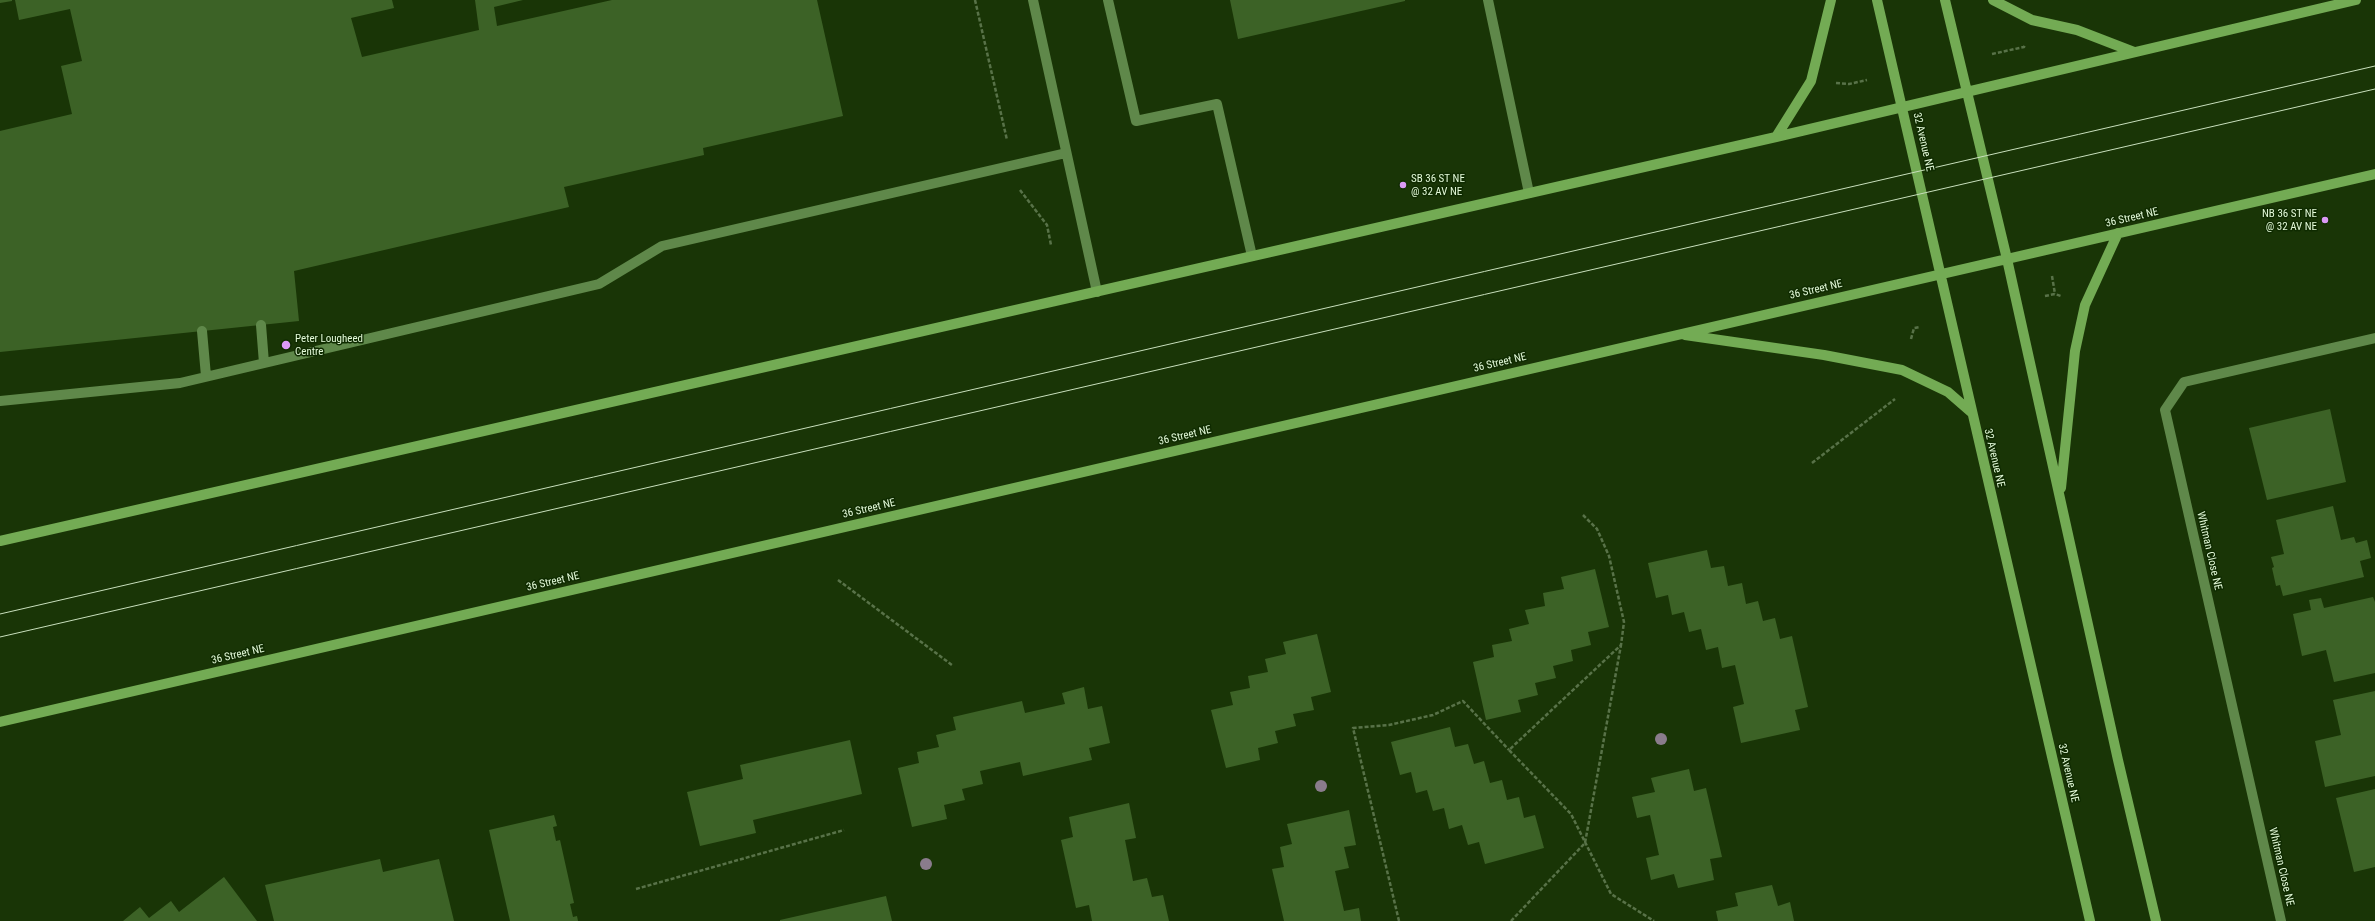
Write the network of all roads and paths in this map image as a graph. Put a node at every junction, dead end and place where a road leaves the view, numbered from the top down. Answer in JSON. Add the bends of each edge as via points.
{"nodes":[{"id":1,"x":975,"y":0,"type":"edge"},
{"id":2,"x":1033,"y":0,"type":"edge"},
{"id":3,"x":1108,"y":0,"type":"edge"},
{"id":4,"x":1488,"y":0,"type":"edge"},
{"id":5,"x":1832,"y":0,"type":"edge"},
{"id":6,"x":1877,"y":0,"type":"edge"},
{"id":7,"x":1945,"y":0,"type":"edge"},
{"id":8,"x":1993,"y":0,"type":"edge"},
{"id":9,"x":2356,"y":0,"type":"edge"},
{"id":10,"x":2024,"y":47,"type":"dead end"},
{"id":11,"x":2134,"y":52,"type":"junction"},
{"id":12,"x":1992,"y":54,"type":"dead end"},
{"id":13,"x":1867,"y":80,"type":"dead end"},
{"id":14,"x":1848,"y":84,"type":"dead end"},
{"id":15,"x":1966,"y":92,"type":"junction"},
{"id":16,"x":1902,"y":107,"type":"junction"},
{"id":17,"x":1776,"y":137,"type":"junction"},
{"id":18,"x":1008,"y":142,"type":"dead end"},
{"id":19,"x":1066,"y":153,"type":"junction"},
{"id":20,"x":2375,"y":174,"type":"edge"},
{"id":21,"x":1016,"y":185,"type":"dead end"},
{"id":22,"x":1529,"y":194,"type":"junction"},
{"id":23,"x":2118,"y":233,"type":"junction"},
{"id":24,"x":1051,"y":245,"type":"dead end"},
{"id":25,"x":1252,"y":256,"type":"junction"},
{"id":26,"x":2007,"y":259,"type":"junction"},
{"id":27,"x":1940,"y":274,"type":"junction"},
{"id":28,"x":2052,"y":276,"type":"dead end"},
{"id":29,"x":1097,"y":292,"type":"junction"},
{"id":30,"x":2055,"y":294,"type":"junction"},
{"id":31,"x":2045,"y":296,"type":"dead end"},
{"id":32,"x":2062,"y":296,"type":"dead end"},
{"id":33,"x":261,"y":325,"type":"dead end"},
{"id":34,"x":1920,"y":327,"type":"dead end"},
{"id":35,"x":202,"y":331,"type":"dead end"},
{"id":36,"x":1680,"y":334,"type":"junction"},
{"id":37,"x":2375,"y":338,"type":"edge"},
{"id":38,"x":1911,"y":339,"type":"dead end"},
{"id":39,"x":264,"y":363,"type":"junction"},
{"id":40,"x":206,"y":376,"type":"junction"},
{"id":41,"x":1894,"y":400,"type":"dead end"},
{"id":42,"x":0,"y":401,"type":"edge"},
{"id":43,"x":1971,"y":412,"type":"junction"},
{"id":44,"x":1812,"y":463,"type":"dead end"},
{"id":45,"x":2060,"y":496,"type":"junction"},
{"id":46,"x":1583,"y":515,"type":"dead end"},
{"id":47,"x":0,"y":541,"type":"edge"},
{"id":48,"x":838,"y":580,"type":"dead end"},
{"id":49,"x":1621,"y":645,"type":"junction"},
{"id":50,"x":952,"y":665,"type":"dead end"},
{"id":51,"x":0,"y":722,"type":"edge"},
{"id":52,"x":1509,"y":750,"type":"junction"},
{"id":53,"x":844,"y":830,"type":"dead end"},
{"id":54,"x":1585,"y":843,"type":"junction"},
{"id":55,"x":636,"y":889,"type":"dead end"},
{"id":56,"x":1399,"y":921,"type":"edge"},
{"id":57,"x":1511,"y":921,"type":"edge"},
{"id":58,"x":1654,"y":921,"type":"edge"},
{"id":59,"x":2090,"y":921,"type":"edge"},
{"id":60,"x":2156,"y":921,"type":"edge"},
{"id":61,"x":2281,"y":921,"type":"edge"}],
"edges":[{"from":1,"to":18,"type":"path"},
{"from":2,"to":19,"type":"street"},
{"from":3,"to":25,"type":"street","via":[[1136,120],[1217,104]]},
{"from":4,"to":22,"type":"street"},
{"from":5,"to":17,"type":"main road","via":[[1811,81]]},
{"from":6,"to":16,"type":"main road","name":"32 Avenue NE"},
{"from":7,"to":15,"type":"main road"},
{"from":8,"to":11,"type":"main road","via":[[2032,20],[2077,30]]},
{"from":9,"to":11,"type":"main road"},
{"from":10,"to":12,"type":"path"},
{"from":11,"to":15,"type":"main road"},
{"from":13,"to":14,"type":"path"},
{"from":15,"to":16,"type":"main road"},
{"from":15,"to":26,"type":"main road"},
{"from":16,"to":17,"type":"main road"},
{"from":16,"to":27,"type":"main road","name":"32 Avenue NE"},
{"from":17,"to":22,"type":"main road"},
{"from":19,"to":29,"type":"street"},
{"from":19,"to":39,"type":"street","via":[[662,246],[599,284]]},
{"from":20,"to":23,"type":"main road","name":"36 Street NE"},
{"from":21,"to":24,"type":"path","via":[[1047,225]]},
{"from":22,"to":25,"type":"main road"},
{"from":23,"to":26,"type":"main road","name":"36 Street NE"},
{"from":23,"to":45,"type":"main road","via":[[2085,305],[2078,335]]},
{"from":25,"to":29,"type":"main road"},
{"from":26,"to":27,"type":"main road","name":"36 Street NE"},
{"from":26,"to":45,"type":"main road"},
{"from":27,"to":36,"type":"main road","name":"36 Street NE"},
{"from":27,"to":43,"type":"main road","name":"32 Avenue NE"},
{"from":28,"to":30,"type":"path"},
{"from":29,"to":47,"type":"main road"},
{"from":30,"to":31,"type":"path"},
{"from":30,"to":32,"type":"path"},
{"from":33,"to":39,"type":"street"},
{"from":34,"to":38,"type":"path","via":[[1914,328]]},
{"from":35,"to":40,"type":"street"},
{"from":36,"to":43,"type":"main road","via":[[1824,355],[1902,370],[1948,392]]},
{"from":36,"to":51,"type":"main road","name":"36 Street NE"},
{"from":37,"to":61,"type":"street","name":"Whitman Close NE","via":[[2184,382],[2165,410]]},
{"from":39,"to":40,"type":"street"},
{"from":40,"to":42,"type":"street","via":[[180,383]]},
{"from":41,"to":44,"type":"path"},
{"from":43,"to":59,"type":"main road","name":"32 Avenue NE"},
{"from":45,"to":60,"type":"main road"},
{"from":46,"to":49,"type":"path","via":[[1597,529],[1609,556],[1624,622]]},
{"from":48,"to":50,"type":"path"},
{"from":49,"to":52,"type":"path"},
{"from":49,"to":54,"type":"path"},
{"from":52,"to":54,"type":"path","via":[[1571,814]]},
{"from":52,"to":56,"type":"path","via":[[1463,702],[1433,715],[1389,725],[1353,728]]},
{"from":53,"to":55,"type":"path"},
{"from":54,"to":57,"type":"path"},
{"from":54,"to":58,"type":"path","via":[[1611,894]]}]}
